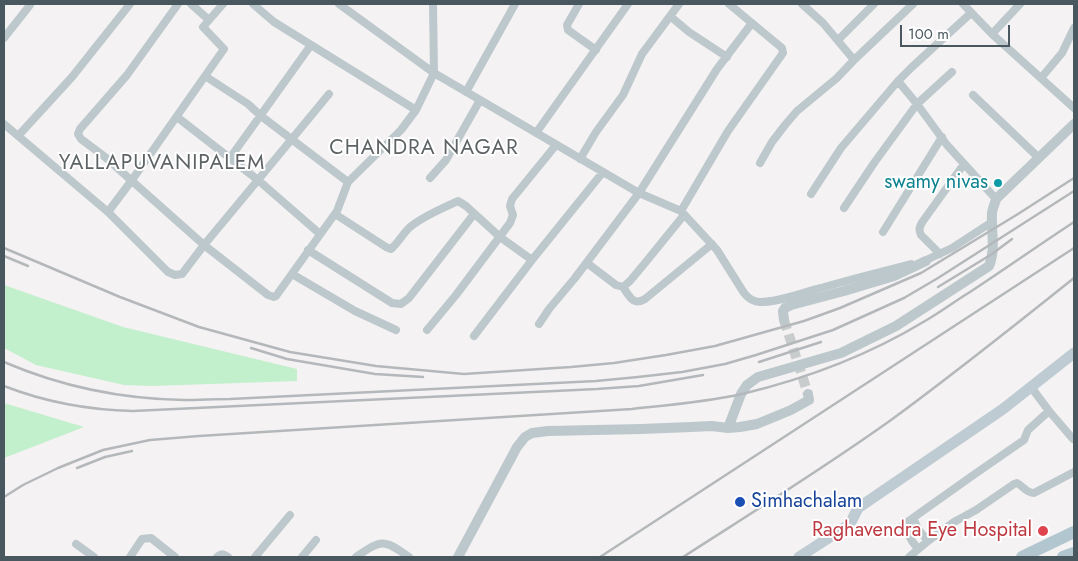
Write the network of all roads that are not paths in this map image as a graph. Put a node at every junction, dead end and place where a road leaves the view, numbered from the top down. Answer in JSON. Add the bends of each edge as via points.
{"nodes":[{"id":1,"x":30,"y":4,"type":"edge"},
{"id":2,"x":130,"y":4,"type":"edge"},
{"id":3,"x":178,"y":4,"type":"edge"},
{"id":4,"x":191,"y":4,"type":"edge"},
{"id":5,"x":223,"y":4,"type":"edge"},
{"id":6,"x":253,"y":4,"type":"edge"},
{"id":7,"x":433,"y":4,"type":"edge"},
{"id":8,"x":515,"y":4,"type":"edge"},
{"id":9,"x":579,"y":4,"type":"edge"},
{"id":10,"x":628,"y":4,"type":"edge"},
{"id":11,"x":678,"y":4,"type":"edge"},
{"id":12,"x":729,"y":4,"type":"edge"},
{"id":13,"x":802,"y":4,"type":"edge"},
{"id":14,"x":874,"y":4,"type":"edge"},
{"id":15,"x":913,"y":4,"type":"edge"},
{"id":16,"x":963,"y":4,"type":"edge"},
{"id":17,"x":1020,"y":4,"type":"edge"},
{"id":18,"x":342,"y":5,"type":"edge"},
{"id":19,"x":971,"y":13,"type":"junction"},
{"id":20,"x":670,"y":16,"type":"junction"},
{"id":21,"x":209,"y":20,"type":"junction"},
{"id":22,"x":752,"y":23,"type":"junction"},
{"id":23,"x":1074,"y":28,"type":"edge"},
{"id":24,"x":992,"y":34,"type":"junction"},
{"id":25,"x":4,"y":38,"type":"edge"},
{"id":26,"x":838,"y":40,"type":"junction"},
{"id":27,"x":311,"y":45,"type":"junction"},
{"id":28,"x":596,"y":50,"type":"junction"},
{"id":29,"x":726,"y":57,"type":"junction"},
{"id":30,"x":854,"y":60,"type":"junction"},
{"id":31,"x":952,"y":72,"type":"dead end"},
{"id":32,"x":434,"y":73,"type":"junction"},
{"id":33,"x":205,"y":76,"type":"junction"},
{"id":34,"x":1041,"y":78,"type":"junction"},
{"id":35,"x":898,"y":81,"type":"junction"},
{"id":36,"x":466,"y":92,"type":"junction"},
{"id":37,"x":329,"y":94,"type":"dead end"},
{"id":38,"x":973,"y":95,"type":"dead end"},
{"id":39,"x":480,"y":100,"type":"junction"},
{"id":40,"x":917,"y":104,"type":"junction"},
{"id":41,"x":1074,"y":108,"type":"edge"},
{"id":42,"x":416,"y":110,"type":"junction"},
{"id":43,"x":261,"y":116,"type":"junction"},
{"id":44,"x":177,"y":117,"type":"junction"},
{"id":45,"x":4,"y":124,"type":"edge"},
{"id":46,"x":1074,"y":124,"type":"edge"},
{"id":47,"x":536,"y":133,"type":"junction"},
{"id":48,"x":18,"y":136,"type":"junction"},
{"id":49,"x":942,"y":137,"type":"junction"},
{"id":50,"x":291,"y":139,"type":"junction"},
{"id":51,"x":556,"y":145,"type":"junction"},
{"id":52,"x":230,"y":158,"type":"junction"},
{"id":53,"x":1039,"y":158,"type":"junction"},
{"id":54,"x":580,"y":159,"type":"junction"},
{"id":55,"x":760,"y":162,"type":"dead end"},
{"id":56,"x":964,"y":164,"type":"junction"},
{"id":57,"x":603,"y":172,"type":"junction"},
{"id":58,"x":430,"y":178,"type":"dead end"},
{"id":59,"x":132,"y":180,"type":"junction"},
{"id":60,"x":258,"y":180,"type":"junction"},
{"id":61,"x":348,"y":182,"type":"junction"},
{"id":62,"x":640,"y":193,"type":"junction"},
{"id":63,"x":811,"y":194,"type":"dead end"},
{"id":64,"x":996,"y":199,"type":"junction"},
{"id":65,"x":844,"y":208,"type":"dead end"},
{"id":66,"x":108,"y":212,"type":"junction"},
{"id":67,"x":683,"y":213,"type":"junction"},
{"id":68,"x":335,"y":214,"type":"junction"},
{"id":69,"x":474,"y":214,"type":"junction"},
{"id":70,"x":992,"y":222,"type":"junction"},
{"id":71,"x":883,"y":232,"type":"dead end"},
{"id":72,"x":320,"y":234,"type":"junction"},
{"id":73,"x":500,"y":237,"type":"junction"},
{"id":74,"x":712,"y":244,"type":"junction"},
{"id":75,"x":204,"y":246,"type":"junction"},
{"id":76,"x":308,"y":250,"type":"junction"},
{"id":77,"x":940,"y":254,"type":"junction"},
{"id":78,"x":532,"y":260,"type":"junction"},
{"id":79,"x":926,"y":261,"type":"junction"},
{"id":80,"x":587,"y":263,"type":"junction"},
{"id":81,"x":292,"y":274,"type":"junction"},
{"id":82,"x":622,"y":287,"type":"junction"},
{"id":83,"x":784,"y":320,"type":"dead end"},
{"id":84,"x":539,"y":324,"type":"dead end"},
{"id":85,"x":396,"y":330,"type":"dead end"},
{"id":86,"x":427,"y":330,"type":"dead end"},
{"id":87,"x":474,"y":336,"type":"dead end"},
{"id":88,"x":1074,"y":353,"type":"edge"},
{"id":89,"x":1031,"y":387,"type":"junction"},
{"id":90,"x":808,"y":394,"type":"dead end"},
{"id":91,"x":1048,"y":411,"type":"junction"},
{"id":92,"x":728,"y":428,"type":"junction"},
{"id":93,"x":1074,"y":439,"type":"edge"},
{"id":94,"x":1074,"y":472,"type":"edge"},
{"id":95,"x":290,"y":515,"type":"dead end"},
{"id":96,"x":913,"y":518,"type":"junction"},
{"id":97,"x":1074,"y":532,"type":"edge"},
{"id":98,"x":316,"y":540,"type":"dead end"},
{"id":99,"x":1074,"y":540,"type":"edge"},
{"id":100,"x":928,"y":541,"type":"junction"},
{"id":101,"x":76,"y":544,"type":"dead end"},
{"id":102,"x":918,"y":550,"type":"junction"},
{"id":103,"x":1074,"y":553,"type":"edge"},
{"id":104,"x":94,"y":557,"type":"edge"},
{"id":105,"x":130,"y":557,"type":"edge"},
{"id":106,"x":176,"y":557,"type":"edge"},
{"id":107,"x":217,"y":557,"type":"edge"},
{"id":108,"x":228,"y":557,"type":"edge"},
{"id":109,"x":255,"y":557,"type":"edge"},
{"id":110,"x":302,"y":557,"type":"edge"},
{"id":111,"x":356,"y":557,"type":"edge"},
{"id":112,"x":409,"y":557,"type":"edge"},
{"id":113,"x":458,"y":557,"type":"edge"},
{"id":114,"x":799,"y":557,"type":"edge"},
{"id":115,"x":909,"y":557,"type":"edge"},
{"id":116,"x":1022,"y":557,"type":"edge"},
{"id":117,"x":1037,"y":557,"type":"edge"},
{"id":118,"x":1063,"y":557,"type":"edge"}],
"edges":[{"from":1,"to":25,"type":"street"},
{"from":2,"to":48,"type":"street","via":[[72,77]]},
{"from":3,"to":59,"type":"street","via":[[127,75],[78,132],[82,140]]},
{"from":4,"to":21,"type":"street"},
{"from":5,"to":21,"type":"street"},
{"from":6,"to":27,"type":"street","via":[[274,22]]},
{"from":7,"to":32,"type":"street"},
{"from":8,"to":36,"type":"street"},
{"from":9,"to":28,"type":"street","via":[[567,25],[568,30]]},
{"from":10,"to":28,"type":"street"},
{"from":11,"to":20,"type":"street"},
{"from":12,"to":22,"type":"street"},
{"from":13,"to":26,"type":"street"},
{"from":14,"to":26,"type":"street"},
{"from":15,"to":30,"type":"street"},
{"from":16,"to":19,"type":"street"},
{"from":17,"to":24,"type":"street"},
{"from":18,"to":32,"type":"street"},
{"from":19,"to":24,"type":"street"},
{"from":19,"to":35,"type":"street"},
{"from":20,"to":29,"type":"street"},
{"from":20,"to":54,"type":"street","via":[[642,54],[623,95]]},
{"from":21,"to":33,"type":"street","via":[[203,27],[224,49]]},
{"from":22,"to":29,"type":"street"},
{"from":22,"to":67,"type":"street","via":[[782,48],[783,53],[728,131]]},
{"from":23,"to":34,"type":"street","via":[[1062,53]]},
{"from":24,"to":34,"type":"street"},
{"from":26,"to":30,"type":"street"},
{"from":27,"to":42,"type":"street"},
{"from":27,"to":43,"type":"street"},
{"from":28,"to":47,"type":"street"},
{"from":29,"to":62,"type":"street"},
{"from":30,"to":55,"type":"street","via":[[797,111]]},
{"from":31,"to":40,"type":"street"},
{"from":32,"to":36,"type":"street"},
{"from":32,"to":42,"type":"street"},
{"from":33,"to":43,"type":"street"},
{"from":33,"to":44,"type":"street"},
{"from":34,"to":41,"type":"street"},
{"from":35,"to":40,"type":"street"},
{"from":35,"to":63,"type":"street","via":[[841,148]]},
{"from":36,"to":39,"type":"street"},
{"from":37,"to":50,"type":"street"},
{"from":38,"to":53,"type":"street"},
{"from":39,"to":47,"type":"street"},
{"from":39,"to":58,"type":"street","via":[[446,160]]},
{"from":40,"to":49,"type":"street"},
{"from":40,"to":65,"type":"street"},
{"from":42,"to":61,"type":"street","via":[[401,130]]},
{"from":43,"to":50,"type":"street"},
{"from":43,"to":52,"type":"street"},
{"from":44,"to":52,"type":"street"},
{"from":44,"to":59,"type":"street"},
{"from":45,"to":48,"type":"street"},
{"from":46,"to":53,"type":"street"},
{"from":47,"to":51,"type":"street"},
{"from":48,"to":66,"type":"street"},
{"from":49,"to":56,"type":"street"},
{"from":49,"to":71,"type":"street"},
{"from":50,"to":60,"type":"street"},
{"from":50,"to":61,"type":"street"},
{"from":51,"to":54,"type":"street"},
{"from":51,"to":73,"type":"street","via":[[512,199],[513,217]]},
{"from":52,"to":60,"type":"street"},
{"from":53,"to":64,"type":"street"},
{"from":54,"to":57,"type":"street"},
{"from":56,"to":64,"type":"street"},
{"from":56,"to":77,"type":"street","via":[[919,230]]},
{"from":57,"to":62,"type":"street"},
{"from":57,"to":78,"type":"street"},
{"from":59,"to":66,"type":"street"},
{"from":59,"to":75,"type":"street"},
{"from":60,"to":72,"type":"street"},
{"from":60,"to":75,"type":"street"},
{"from":61,"to":68,"type":"street"},
{"from":62,"to":67,"type":"street"},
{"from":62,"to":80,"type":"street"},
{"from":64,"to":70,"type":"street"},
{"from":66,"to":75,"type":"street","via":[[168,272],[175,275],[182,274]]},
{"from":67,"to":74,"type":"street"},
{"from":67,"to":82,"type":"street","via":[[646,263]]},
{"from":68,"to":69,"type":"street","via":[[389,249],[414,224],[458,201]]},
{"from":68,"to":72,"type":"street"},
{"from":69,"to":73,"type":"street"},
{"from":69,"to":76,"type":"street","via":[[401,304],[392,303]]},
{"from":70,"to":77,"type":"street"},
{"from":70,"to":92,"type":"street","via":[[992,260],[984,270],[896,326],[840,353],[758,377],[741,394]]},
{"from":72,"to":76,"type":"street"},
{"from":73,"to":78,"type":"street"},
{"from":73,"to":86,"type":"street"},
{"from":74,"to":79,"type":"street","via":[[744,293],[758,302],[782,299]]},
{"from":74,"to":82,"type":"street","via":[[640,302],[632,299]]},
{"from":75,"to":81,"type":"street","via":[[271,296],[276,296]]},
{"from":76,"to":81,"type":"street"},
{"from":77,"to":79,"type":"street"},
{"from":78,"to":87,"type":"street"},
{"from":79,"to":83,"type":"street","via":[[894,276],[791,305],[783,311]]},
{"from":80,"to":82,"type":"street"},
{"from":80,"to":84,"type":"street"},
{"from":81,"to":85,"type":"street","via":[[355,311]]},
{"from":88,"to":89,"type":"main road"},
{"from":89,"to":91,"type":"street"},
{"from":89,"to":114,"type":"main road","via":[[858,508],[850,524]]},
{"from":90,"to":92,"type":"street","via":[[809,400],[791,410],[757,424]]},
{"from":91,"to":93,"type":"street"},
{"from":91,"to":96,"type":"street","via":[[1028,430],[1024,440]]},
{"from":92,"to":113,"type":"street","via":[[548,431],[525,436]]},
{"from":94,"to":100,"type":"street","via":[[1034,493],[1014,484]]},
{"from":95,"to":109,"type":"street"},
{"from":96,"to":100,"type":"street"},
{"from":96,"to":102,"type":"street","via":[[903,524]]},
{"from":97,"to":116,"type":"main road"},
{"from":98,"to":110,"type":"street"},
{"from":99,"to":117,"type":"main road"},
{"from":100,"to":102,"type":"street"},
{"from":101,"to":104,"type":"street"},
{"from":102,"to":115,"type":"street"},
{"from":103,"to":118,"type":"main road"},
{"from":105,"to":106,"type":"street","via":[[142,539],[148,538]]},
{"from":107,"to":108,"type":"street","via":[[221,554]]},
{"from":111,"to":112,"type":"street","via":[[382,543]]}]}
